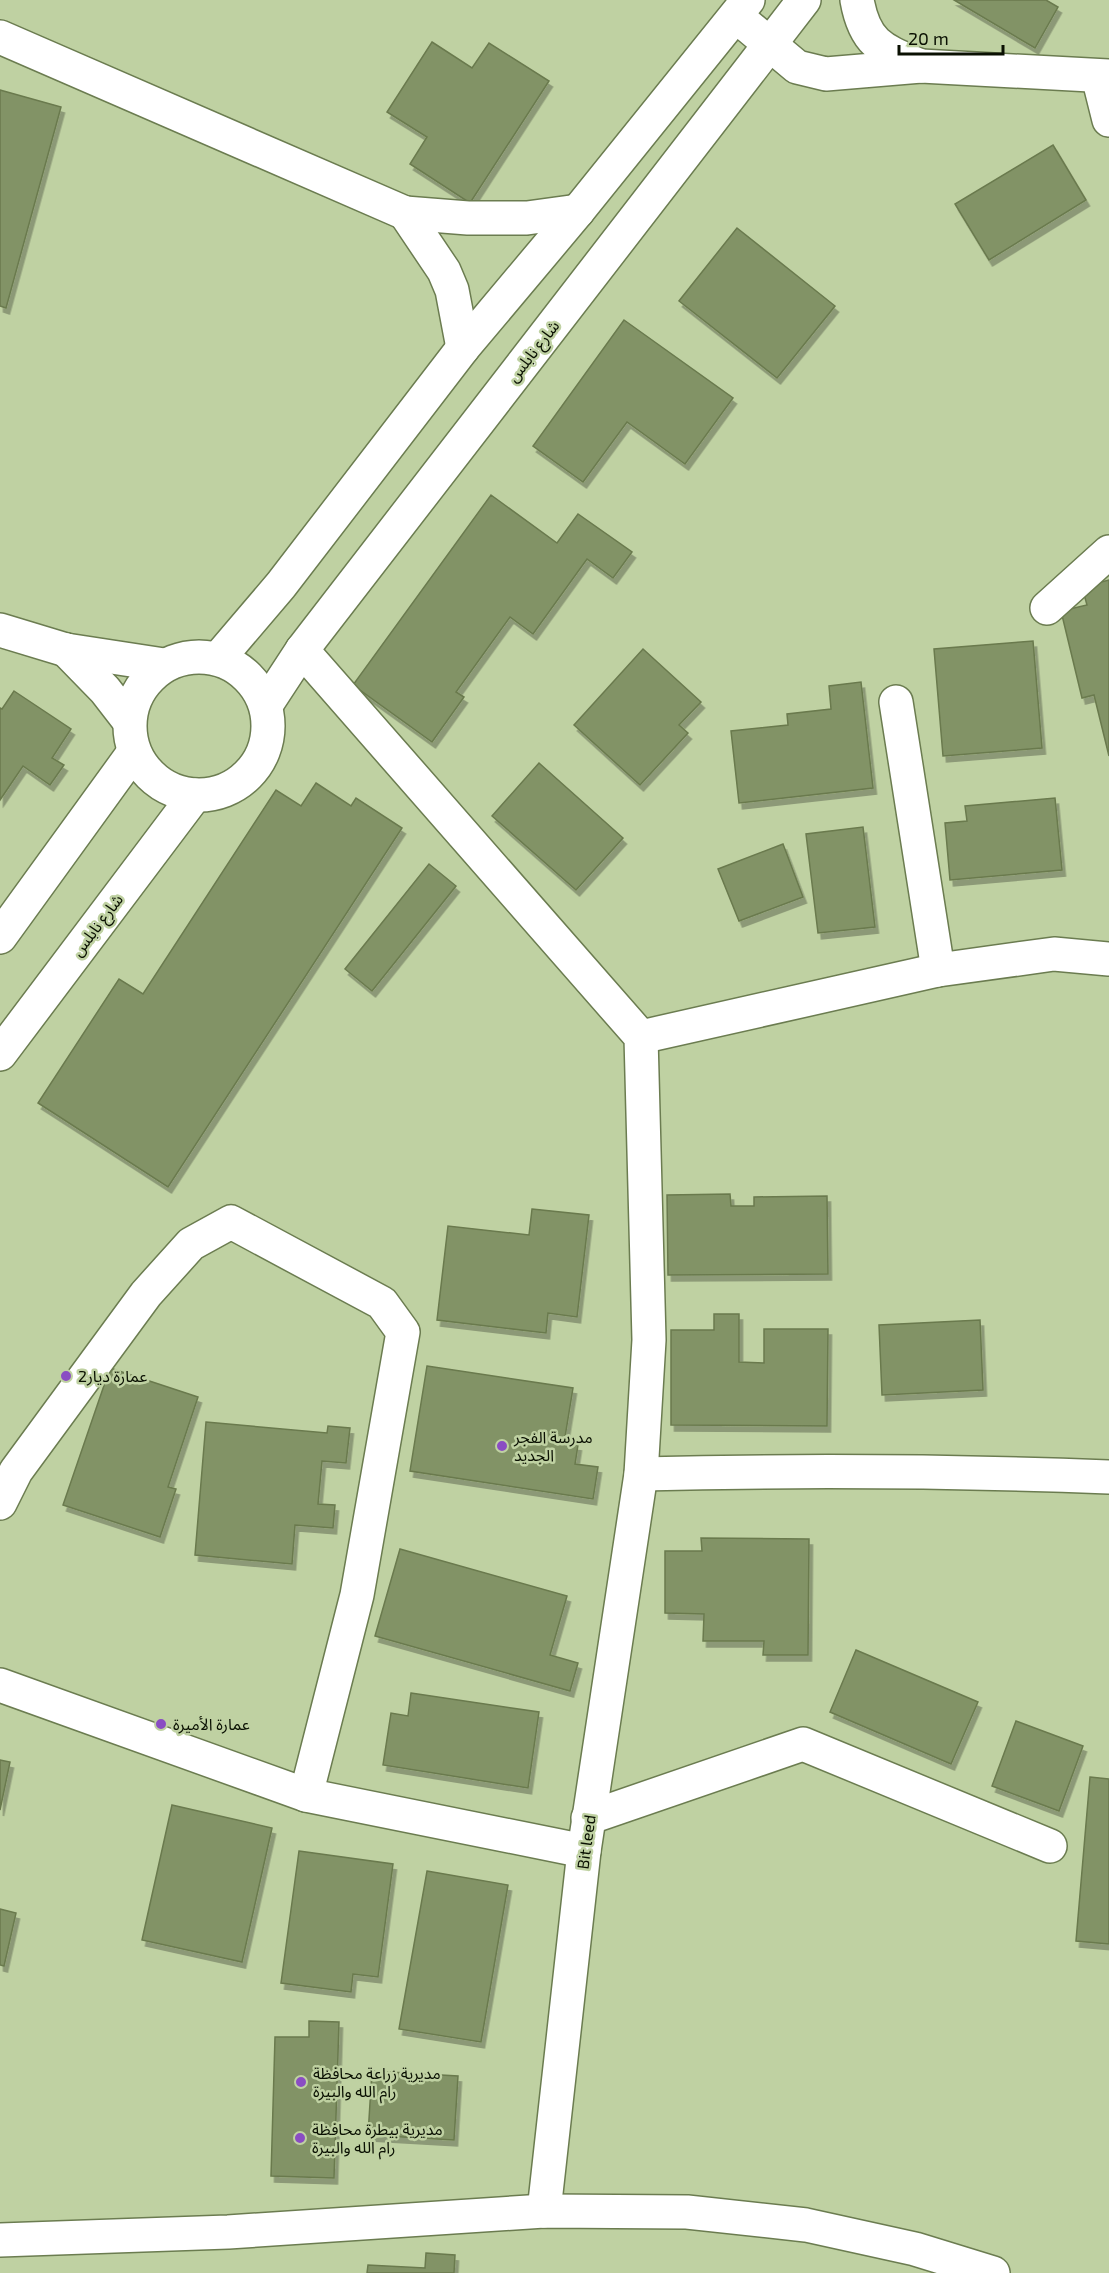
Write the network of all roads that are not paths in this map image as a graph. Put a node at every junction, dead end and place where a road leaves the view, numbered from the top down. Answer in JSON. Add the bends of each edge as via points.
{"nodes":[{"id":1,"x":804,"y":0,"type":"edge"},
{"id":2,"x":857,"y":0,"type":"edge"},
{"id":3,"x":742,"y":8,"type":"edge"},
{"id":4,"x":0,"y":37,"type":"edge"},
{"id":5,"x":770,"y":44,"type":"junction"},
{"id":6,"x":921,"y":66,"type":"junction"},
{"id":7,"x":1103,"y":76,"type":"edge"},
{"id":8,"x":1109,"y":120,"type":"edge"},
{"id":9,"x":578,"y":211,"type":"junction"},
{"id":10,"x":405,"y":213,"type":"junction"},
{"id":11,"x":463,"y":348,"type":"junction"},
{"id":12,"x":1109,"y":552,"type":"edge"},
{"id":13,"x":1047,"y":608,"type":"dead end"},
{"id":14,"x":0,"y":630,"type":"edge"},
{"id":15,"x":66,"y":650,"type":"junction"},
{"id":16,"x":302,"y":650,"type":"junction"},
{"id":17,"x":218,"y":658,"type":"junction"},
{"id":18,"x":164,"y":665,"type":"junction"},
{"id":19,"x":896,"y":702,"type":"dead end"},
{"id":20,"x":266,"y":705,"type":"junction"},
{"id":21,"x":131,"y":736,"type":"junction"},
{"id":22,"x":195,"y":795,"type":"junction"},
{"id":23,"x":0,"y":937,"type":"edge"},
{"id":24,"x":1109,"y":959,"type":"edge"},
{"id":25,"x":938,"y":969,"type":"junction"},
{"id":26,"x":641,"y":1036,"type":"junction"},
{"id":27,"x":0,"y":1054,"type":"edge"},
{"id":28,"x":8,"y":1466,"type":"edge"},
{"id":29,"x":641,"y":1474,"type":"junction"},
{"id":30,"x":1109,"y":1477,"type":"edge"},
{"id":31,"x":0,"y":1503,"type":"edge"},
{"id":32,"x":0,"y":1685,"type":"edge"},
{"id":33,"x":306,"y":1796,"type":"junction"},
{"id":34,"x":588,"y":1818,"type":"junction"},
{"id":35,"x":1050,"y":1846,"type":"dead end"},
{"id":36,"x":584,"y":1851,"type":"junction"},
{"id":37,"x":544,"y":2211,"type":"junction"},
{"id":38,"x":0,"y":2240,"type":"edge"},
{"id":39,"x":913,"y":2261,"type":"edge"},
{"id":40,"x":993,"y":2273,"type":"edge"}],
"edges":[{"from":1,"to":5,"type":"street","name":"شارع نابلس"},
{"from":2,"to":6,"type":"street","via":[[869,36],[883,50]]},
{"from":3,"to":5,"type":"street"},
{"from":3,"to":9,"type":"street"},
{"from":4,"to":10,"type":"street"},
{"from":5,"to":6,"type":"street","via":[[797,67],[826,74]]},
{"from":5,"to":16,"type":"street","name":"شارع نابلس"},
{"from":6,"to":7,"type":"street"},
{"from":7,"to":8,"type":"street"},
{"from":9,"to":10,"type":"street","via":[[527,218]]},
{"from":9,"to":11,"type":"street"},
{"from":10,"to":11,"type":"street","via":[[444,271],[452,290]]},
{"from":11,"to":17,"type":"street","via":[[281,585]]},
{"from":12,"to":13,"type":"street"},
{"from":14,"to":15,"type":"street"},
{"from":15,"to":18,"type":"street"},
{"from":15,"to":21,"type":"street","via":[[105,690]]},
{"from":16,"to":20,"type":"street","name":"شارع نابلس"},
{"from":16,"to":26,"type":"street"},
{"from":17,"to":18,"type":"street","via":[[181,658]]},
{"from":17,"to":20,"type":"street","via":[[248,676]]},
{"from":18,"to":21,"type":"street","via":[[139,688],[132,704]]},
{"from":19,"to":25,"type":"street"},
{"from":20,"to":22,"type":"street","via":[[269,728],[265,749],[254,769],[237,784],[217,793]]},
{"from":21,"to":22,"type":"street","via":[[144,769],[158,782],[175,792]]},
{"from":21,"to":23,"type":"street"},
{"from":22,"to":27,"type":"street","name":"شارع نابلس"},
{"from":24,"to":25,"type":"street","via":[[1054,954]]},
{"from":25,"to":26,"type":"street"},
{"from":26,"to":29,"type":"street","name":"Bit leed","via":[[648,1340]]},
{"from":28,"to":31,"type":"street"},
{"from":28,"to":33,"type":"street","via":[[191,1244],[231,1222],[382,1303],[403,1332],[357,1595]]},
{"from":29,"to":30,"type":"street","via":[[1003,1473]]},
{"from":29,"to":34,"type":"street","name":"Bit leed"},
{"from":32,"to":33,"type":"street"},
{"from":33,"to":36,"type":"street"},
{"from":34,"to":35,"type":"street","via":[[803,1744]]},
{"from":34,"to":36,"type":"street","name":"Bit leed"},
{"from":36,"to":37,"type":"street","name":"Bit leed"},
{"from":37,"to":38,"type":"street","via":[[228,2232]]},
{"from":37,"to":39,"type":"street","via":[[698,2213],[806,2225]]},
{"from":39,"to":40,"type":"street"}]}
